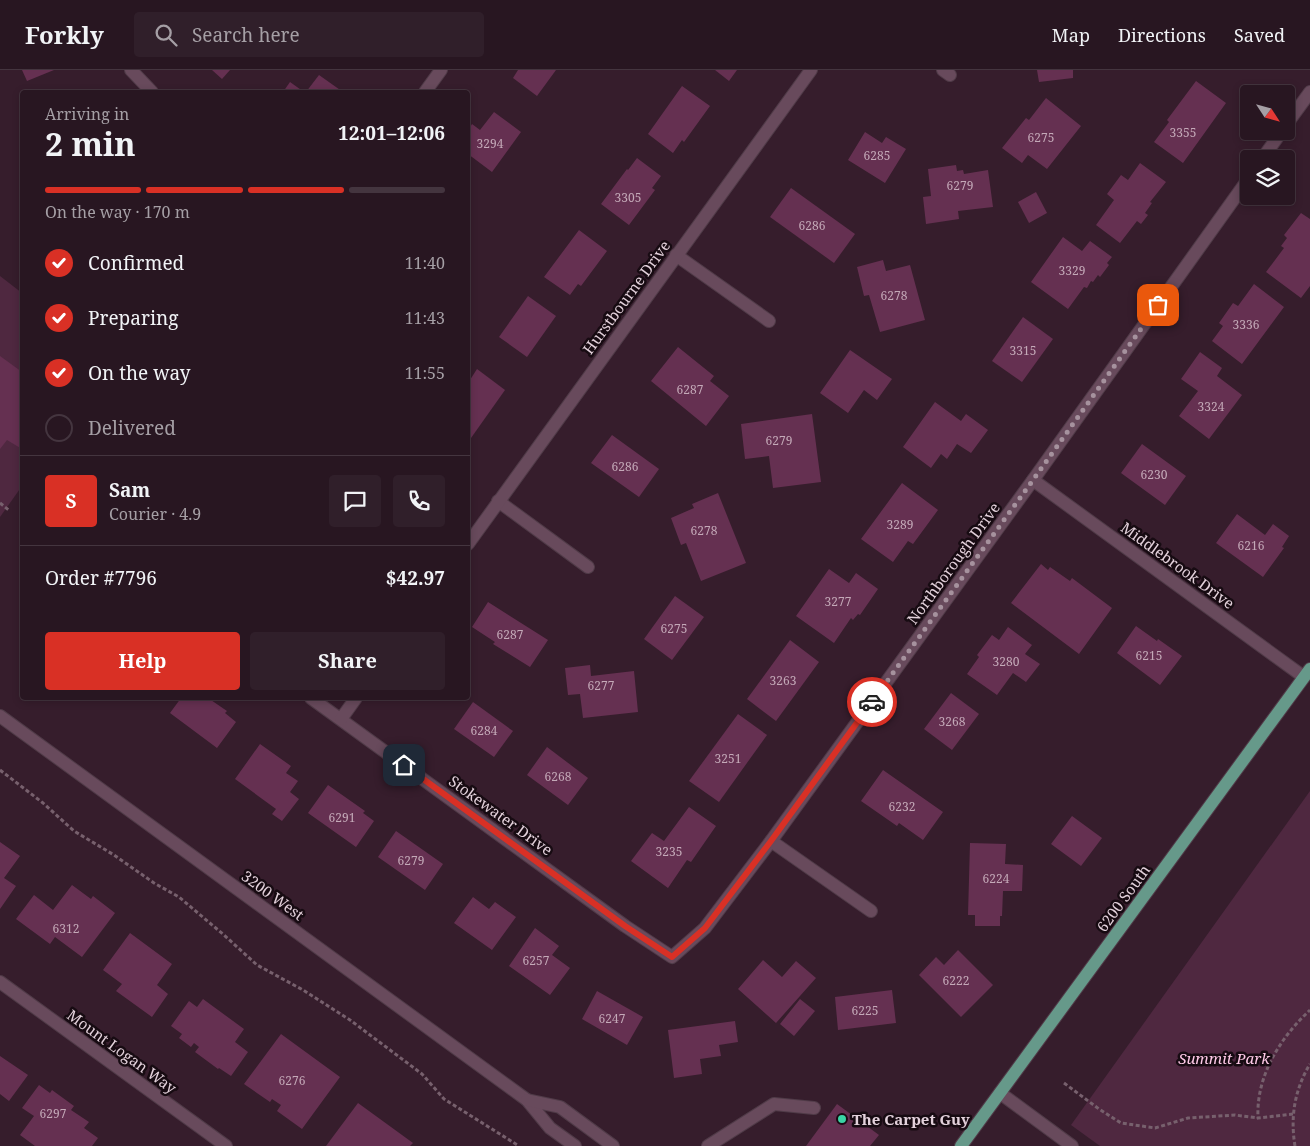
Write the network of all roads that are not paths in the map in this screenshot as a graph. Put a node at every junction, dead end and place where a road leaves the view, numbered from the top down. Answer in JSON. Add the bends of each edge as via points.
{"nodes":[{"id":1,"x":131,"y":70,"type":"edge"},
{"id":2,"x":441,"y":70,"type":"edge"},
{"id":3,"x":811,"y":70,"type":"edge"},
{"id":4,"x":150,"y":90,"type":"edge"},
{"id":5,"x":426,"y":90,"type":"edge"},
{"id":6,"x":1310,"y":92,"type":"edge"},
{"id":7,"x":1295,"y":113,"type":"edge"},
{"id":8,"x":1240,"y":191,"type":"edge"},
{"id":9,"x":676,"y":255,"type":"junction"},
{"id":10,"x":769,"y":321,"type":"dead end"},
{"id":11,"x":1033,"y":480,"type":"junction"},
{"id":12,"x":498,"y":501,"type":"junction"},
{"id":13,"x":470,"y":541,"type":"edge"},
{"id":14,"x":588,"y":567,"type":"dead end"},
{"id":15,"x":1307,"y":673,"type":"edge"},
{"id":16,"x":314,"y":700,"type":"edge"},
{"id":17,"x":355,"y":700,"type":"edge"},
{"id":18,"x":0,"y":716,"type":"edge"},
{"id":19,"x":341,"y":719,"type":"junction"},
{"id":20,"x":771,"y":841,"type":"junction"},
{"id":21,"x":871,"y":911,"type":"dead end"},
{"id":22,"x":672,"y":957,"type":"joint"},
{"id":23,"x":0,"y":982,"type":"edge"},
{"id":24,"x":1000,"y":1093,"type":"junction"},
{"id":25,"x":528,"y":1100,"type":"junction"},
{"id":26,"x":814,"y":1108,"type":"dead end"},
{"id":27,"x":226,"y":1146,"type":"edge"},
{"id":28,"x":575,"y":1146,"type":"edge"},
{"id":29,"x":613,"y":1146,"type":"edge"},
{"id":30,"x":708,"y":1146,"type":"edge"},
{"id":31,"x":961,"y":1146,"type":"edge"},
{"id":32,"x":1072,"y":1146,"type":"edge"}],
"edges":[{"from":1,"to":4,"type":"street"},
{"from":2,"to":5,"type":"street"},
{"from":3,"to":9,"type":"street","name":"Hurstbourne Drive"},
{"from":6,"to":7,"type":"street"},
{"from":8,"to":11,"type":"street","name":"Northborough Drive"},
{"from":9,"to":10,"type":"street"},
{"from":9,"to":12,"type":"street","name":"Hurstbourne Drive"},
{"from":11,"to":15,"type":"street","name":"Middlebrook Drive"},
{"from":11,"to":20,"type":"street","name":"Northborough Drive"},
{"from":12,"to":13,"type":"street","name":"Hurstbourne Drive"},
{"from":12,"to":14,"type":"street"},
{"from":15,"to":24,"type":"main road","name":"6200 South"},
{"from":16,"to":19,"type":"street","name":"Stokewater Drive"},
{"from":17,"to":19,"type":"street"},
{"from":18,"to":25,"type":"street","name":"3200 West"},
{"from":19,"to":22,"type":"street","name":"Stokewater Drive"},
{"from":20,"to":21,"type":"street"},
{"from":20,"to":22,"type":"street","name":"Northborough Drive","via":[[705,928]]},
{"from":23,"to":27,"type":"street","name":"Mount Logan Way"},
{"from":24,"to":31,"type":"main road","name":"6200 South"},
{"from":24,"to":32,"type":"street"},
{"from":25,"to":28,"type":"street","name":"3200 West","via":[[550,1128]]},
{"from":25,"to":29,"type":"street","name":"3200 West","via":[[560,1107]]},
{"from":26,"to":30,"type":"street","via":[[774,1104]]}]}
